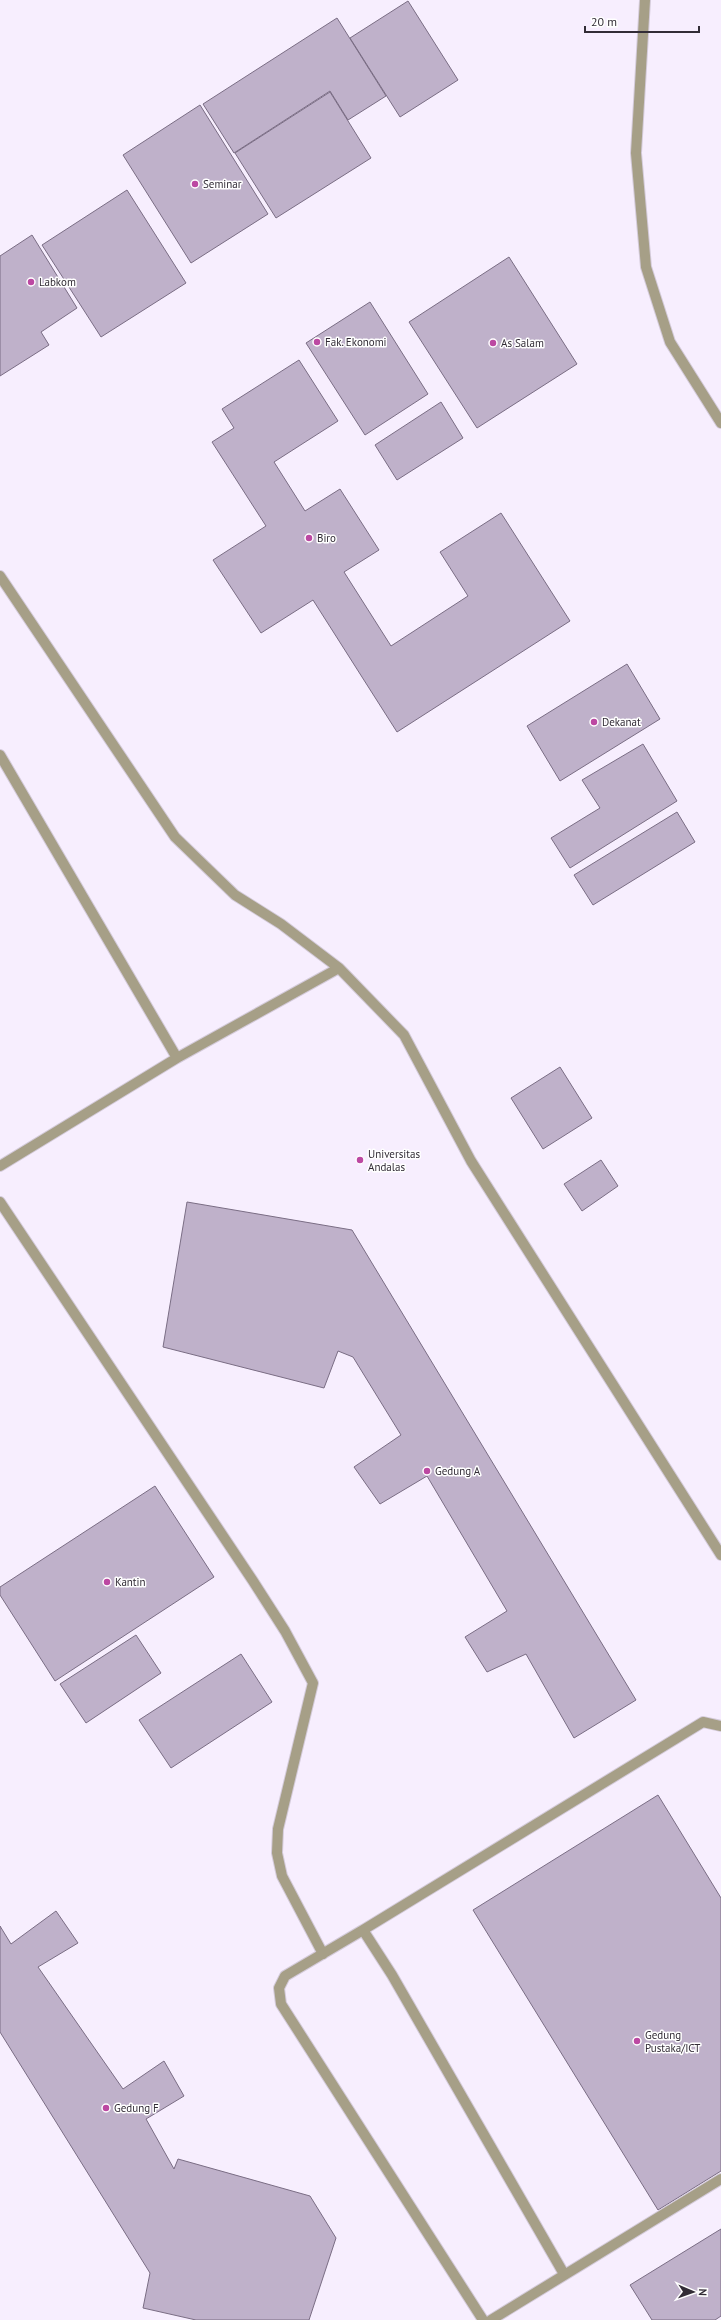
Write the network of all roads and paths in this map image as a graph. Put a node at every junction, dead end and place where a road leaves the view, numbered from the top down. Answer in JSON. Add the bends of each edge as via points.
{"nodes":[{"id":1,"x":645,"y":0,"type":"edge"},
{"id":2,"x":721,"y":424,"type":"edge"},
{"id":3,"x":0,"y":576,"type":"edge"},
{"id":4,"x":0,"y":755,"type":"edge"},
{"id":5,"x":339,"y":968,"type":"junction"},
{"id":6,"x":177,"y":1058,"type":"junction"},
{"id":7,"x":0,"y":1166,"type":"edge"},
{"id":8,"x":0,"y":1202,"type":"edge"},
{"id":9,"x":721,"y":1555,"type":"edge"},
{"id":10,"x":721,"y":1726,"type":"edge"},
{"id":11,"x":363,"y":1930,"type":"junction"},
{"id":12,"x":323,"y":1954,"type":"junction"},
{"id":13,"x":721,"y":2179,"type":"edge"},
{"id":14,"x":564,"y":2274,"type":"junction"},
{"id":15,"x":484,"y":2320,"type":"edge"},
{"id":16,"x":491,"y":2320,"type":"edge"}],
"edges":[{"from":1,"to":2,"type":"lane","via":[[636,153],[646,267],[670,342]]},
{"from":3,"to":5,"type":"lane","via":[[175,837],[235,895],[281,924]]},
{"from":4,"to":6,"type":"lane"},
{"from":5,"to":6,"type":"lane"},
{"from":5,"to":9,"type":"lane","via":[[404,1035],[471,1161]]},
{"from":6,"to":7,"type":"lane"},
{"from":8,"to":12,"type":"lane","via":[[253,1581],[285,1631],[313,1684],[278,1829],[277,1853],[282,1876]]},
{"from":10,"to":11,"type":"lane","via":[[703,1722]]},
{"from":11,"to":12,"type":"lane"},
{"from":11,"to":14,"type":"lane","via":[[392,1975]]},
{"from":12,"to":15,"type":"lane","via":[[285,1976],[279,1988],[281,2004]]},
{"from":13,"to":14,"type":"lane"},
{"from":14,"to":16,"type":"lane"}]}
